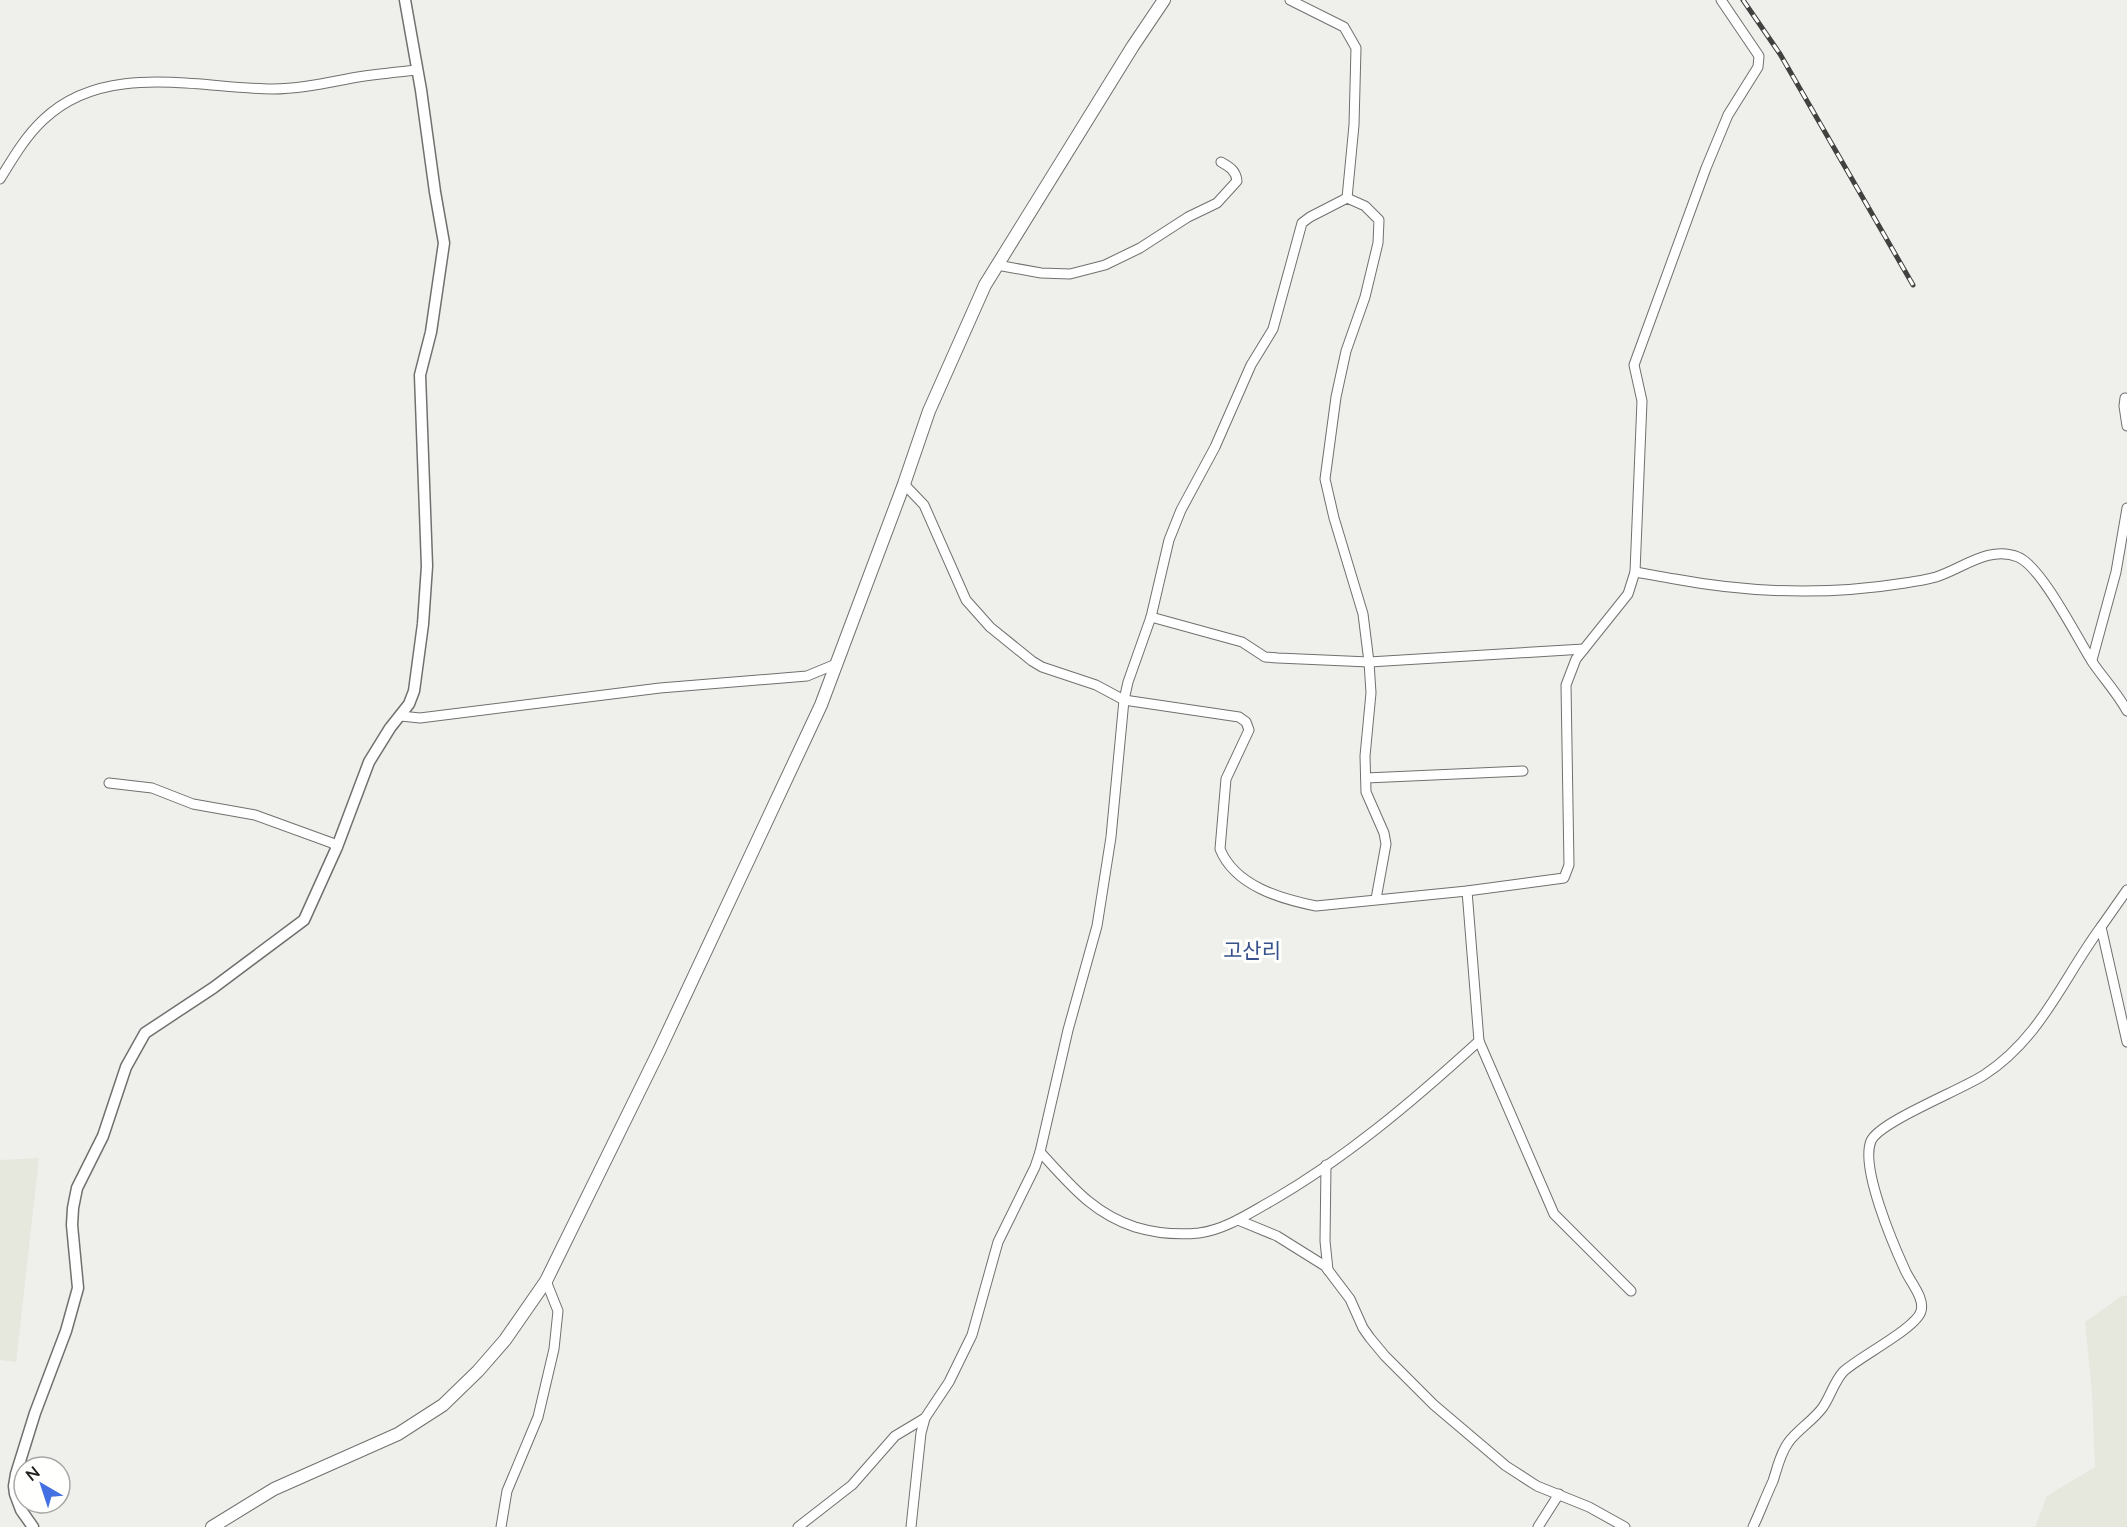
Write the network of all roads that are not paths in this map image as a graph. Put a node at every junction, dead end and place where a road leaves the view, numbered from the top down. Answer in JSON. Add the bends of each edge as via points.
{"nodes":[{"id":1,"x":405,"y":0,"type":"edge"},
{"id":2,"x":1164,"y":0,"type":"edge"},
{"id":3,"x":1290,"y":0,"type":"edge"},
{"id":4,"x":1720,"y":0,"type":"edge"},
{"id":5,"x":417,"y":70,"type":"junction"},
{"id":6,"x":1221,"y":162,"type":"dead end"},
{"id":7,"x":0,"y":179,"type":"edge"},
{"id":8,"x":1347,"y":198,"type":"junction"},
{"id":9,"x":997,"y":265,"type":"junction"},
{"id":10,"x":2125,"y":398,"type":"dead end"},
{"id":11,"x":2127,"y":426,"type":"edge"},
{"id":12,"x":904,"y":484,"type":"junction"},
{"id":13,"x":2127,"y":508,"type":"edge"},
{"id":14,"x":1635,"y":572,"type":"junction"},
{"id":15,"x":2116,"y":572,"type":"junction"},
{"id":16,"x":2127,"y":576,"type":"edge"},
{"id":17,"x":1151,"y":618,"type":"junction"},
{"id":18,"x":1584,"y":649,"type":"junction"},
{"id":19,"x":2092,"y":660,"type":"junction"},
{"id":20,"x":1370,"y":662,"type":"junction"},
{"id":21,"x":836,"y":664,"type":"junction"},
{"id":22,"x":1124,"y":700,"type":"junction"},
{"id":23,"x":2127,"y":711,"type":"edge"},
{"id":24,"x":401,"y":716,"type":"junction"},
{"id":25,"x":1523,"y":771,"type":"dead end"},
{"id":26,"x":1366,"y":778,"type":"junction"},
{"id":27,"x":109,"y":783,"type":"dead end"},
{"id":28,"x":337,"y":847,"type":"junction"},
{"id":29,"x":2127,"y":890,"type":"edge"},
{"id":30,"x":1467,"y":891,"type":"junction"},
{"id":31,"x":1376,"y":899,"type":"junction"},
{"id":32,"x":2101,"y":927,"type":"junction"},
{"id":33,"x":1479,"y":1041,"type":"junction"},
{"id":34,"x":2127,"y":1042,"type":"edge"},
{"id":35,"x":1040,"y":1152,"type":"junction"},
{"id":36,"x":1326,"y":1165,"type":"junction"},
{"id":37,"x":1238,"y":1220,"type":"junction"},
{"id":38,"x":1328,"y":1270,"type":"junction"},
{"id":39,"x":546,"y":1281,"type":"junction"},
{"id":40,"x":1631,"y":1291,"type":"dead end"},
{"id":41,"x":925,"y":1418,"type":"junction"},
{"id":42,"x":1559,"y":1494,"type":"junction"},
{"id":43,"x":33,"y":1527,"type":"edge"},
{"id":44,"x":212,"y":1527,"type":"edge"},
{"id":45,"x":501,"y":1527,"type":"edge"},
{"id":46,"x":798,"y":1527,"type":"edge"},
{"id":47,"x":911,"y":1527,"type":"edge"},
{"id":48,"x":1538,"y":1527,"type":"edge"},
{"id":49,"x":1625,"y":1527,"type":"edge"},
{"id":50,"x":1754,"y":1527,"type":"edge"}],
"edges":[{"from":1,"to":5,"type":"street"},
{"from":2,"to":9,"type":"main road"},
{"from":3,"to":8,"type":"street","via":[[1344,27],[1356,48]]},
{"from":4,"to":14,"type":"street","via":[[1759,56],[1758,67],[1728,115],[1710,157],[1634,365],[1642,402]]},
{"from":5,"to":7,"type":"street","via":[[288,88],[162,82],[90,92],[45,118],[25,140]]},
{"from":5,"to":24,"type":"street","via":[[444,243],[431,332],[420,375],[427,579],[414,691]]},
{"from":6,"to":9,"type":"street","via":[[1231,168],[1237,181],[1217,203],[1105,265],[1070,274]]},
{"from":8,"to":17,"type":"street","via":[[1302,223],[1273,329],[1251,365],[1169,540]]},
{"from":8,"to":20,"type":"street","via":[[1365,206],[1379,219],[1378,243],[1346,351],[1325,478],[1363,614]]},
{"from":9,"to":12,"type":"main road","via":[[929,411]]},
{"from":10,"to":11,"type":"street"},
{"from":12,"to":21,"type":"main road"},
{"from":12,"to":22,"type":"street","via":[[924,505],[966,600],[990,627],[1042,667],[1096,685]]},
{"from":13,"to":15,"type":"street"},
{"from":14,"to":18,"type":"street","via":[[1628,594]]},
{"from":14,"to":19,"type":"street","via":[[1729,586],[1835,591],[1938,577],[1983,557],[2007,554],[2027,562]]},
{"from":15,"to":16,"type":"street"},
{"from":15,"to":19,"type":"street"},
{"from":17,"to":20,"type":"street","via":[[1242,642],[1265,657]]},
{"from":17,"to":22,"type":"street"},
{"from":18,"to":20,"type":"street"},
{"from":18,"to":30,"type":"street","via":[[1566,686],[1568,872],[1564,878]]},
{"from":19,"to":23,"type":"street"},
{"from":20,"to":26,"type":"street"},
{"from":21,"to":24,"type":"street","via":[[807,676],[660,688],[420,718]]},
{"from":21,"to":39,"type":"main road","via":[[821,705],[684,998]]},
{"from":22,"to":31,"type":"street","via":[[1239,717],[1246,722],[1249,730],[1226,779],[1220,849],[1250,884],[1316,906]]},
{"from":22,"to":35,"type":"street","via":[[1112,837],[1097,926]]},
{"from":24,"to":28,"type":"street","via":[[369,762]]},
{"from":25,"to":26,"type":"street"},
{"from":26,"to":31,"type":"street","via":[[1366,792],[1386,844]]},
{"from":27,"to":28,"type":"street","via":[[152,788],[193,804],[255,815]]},
{"from":28,"to":43,"type":"street","via":[[304,920],[145,1033],[126,1067],[103,1136],[77,1188],[72,1225],[78,1288],[16,1474],[15,1494]]},
{"from":29,"to":32,"type":"street"},
{"from":30,"to":31,"type":"street"},
{"from":30,"to":33,"type":"street"},
{"from":32,"to":34,"type":"street"},
{"from":32,"to":50,"type":"street","via":[[2040,1023],[2008,1059],[1966,1086],[1891,1122],[1871,1141],[1870,1172],[1882,1212],[1922,1309],[1900,1332],[1845,1371],[1815,1417],[1788,1443]]},
{"from":33,"to":36,"type":"street","via":[[1400,1110]]},
{"from":33,"to":40,"type":"street","via":[[1554,1214]]},
{"from":35,"to":37,"type":"street","via":[[1087,1202],[1133,1226],[1170,1233],[1200,1233]]},
{"from":35,"to":41,"type":"street","via":[[998,1242],[972,1335],[949,1382]]},
{"from":36,"to":37,"type":"street"},
{"from":36,"to":38,"type":"street"},
{"from":37,"to":38,"type":"street","via":[[1277,1236]]},
{"from":38,"to":42,"type":"street","via":[[1350,1299],[1370,1338],[1411,1383],[1506,1466],[1537,1486]]},
{"from":39,"to":44,"type":"main road","via":[[505,1340],[443,1405],[398,1434],[268,1492]]},
{"from":39,"to":45,"type":"street","via":[[558,1311],[554,1349],[538,1417],[507,1491]]},
{"from":41,"to":46,"type":"street","via":[[895,1436],[852,1485]]},
{"from":41,"to":47,"type":"street"},
{"from":42,"to":48,"type":"street"},
{"from":42,"to":49,"type":"street"}]}
